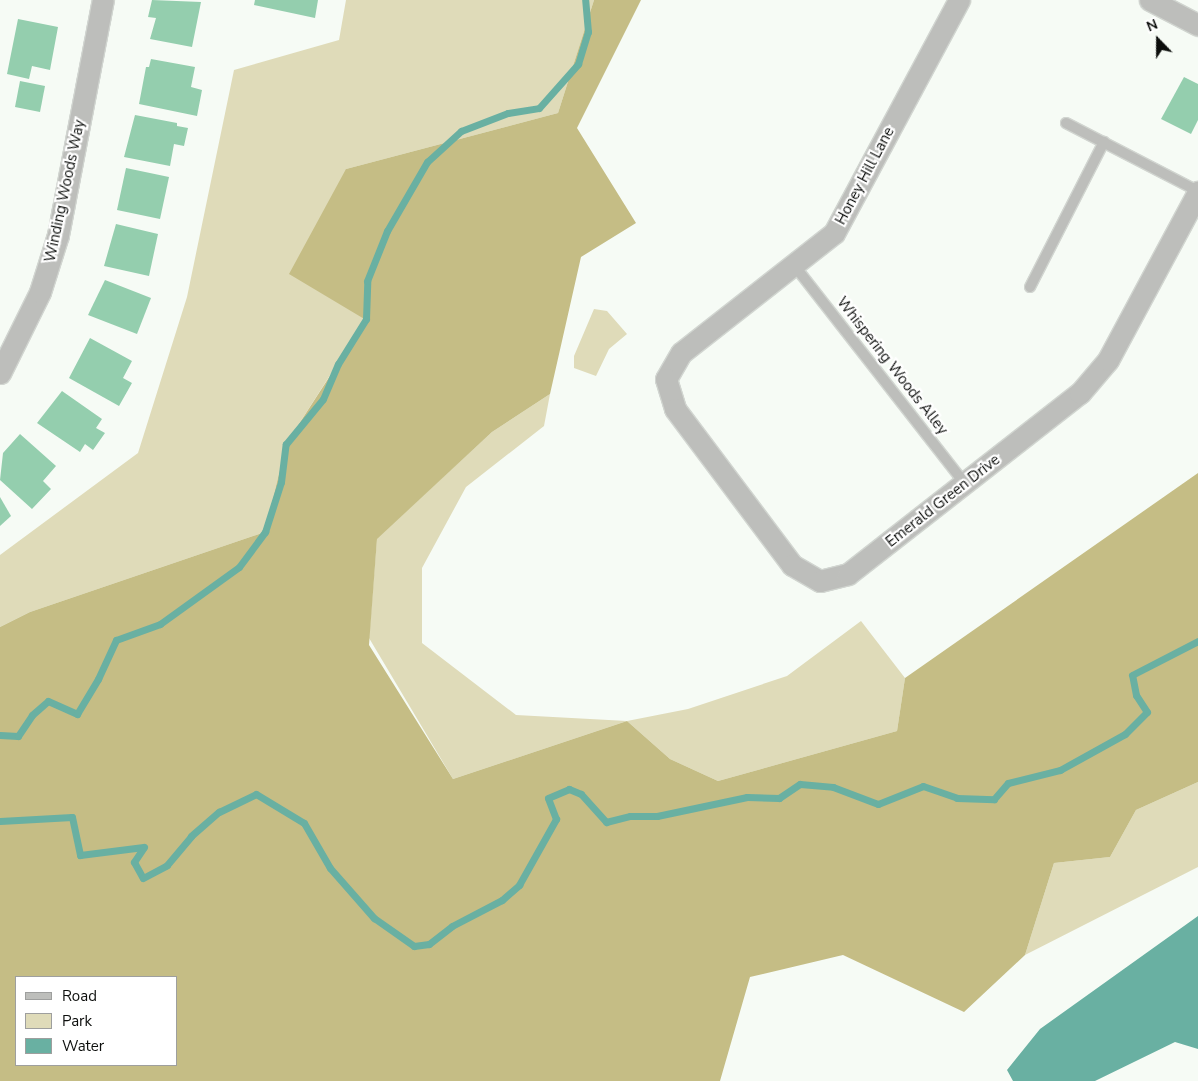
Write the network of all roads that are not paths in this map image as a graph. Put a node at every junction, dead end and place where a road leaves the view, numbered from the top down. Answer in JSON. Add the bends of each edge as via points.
{"nodes":[{"id":1,"x":103,"y":0,"type":"edge"},
{"id":2,"x":960,"y":0,"type":"edge"},
{"id":3,"x":1150,"y":0,"type":"edge"},
{"id":4,"x":1198,"y":25,"type":"edge"},
{"id":5,"x":1066,"y":123,"type":"dead end"},
{"id":6,"x":1104,"y":142,"type":"junction"},
{"id":7,"x":1198,"y":192,"type":"edge"},
{"id":8,"x":794,"y":266,"type":"junction"},
{"id":9,"x":1030,"y":287,"type":"dead end"},
{"id":10,"x":0,"y":373,"type":"edge"},
{"id":11,"x":666,"y":379,"type":"joint"},
{"id":12,"x":966,"y":484,"type":"junction"}],
"edges":[{"from":1,"to":10,"type":"street","name":"Winding Woods Way","via":[[58,235],[40,292]]},
{"from":2,"to":8,"type":"street","name":"Honey Hill Lane","via":[[834,233]]},
{"from":3,"to":4,"type":"street"},
{"from":5,"to":6,"type":"lane"},
{"from":6,"to":7,"type":"lane"},
{"from":6,"to":9,"type":"lane"},
{"from":7,"to":12,"type":"street","name":"Emerald Green Drive","via":[[1108,360],[1080,393]]},
{"from":8,"to":11,"type":"street","name":"Honey Hill Lane","via":[[681,352]]},
{"from":8,"to":12,"type":"lane","name":"Whispering Woods Alley"},
{"from":11,"to":12,"type":"street","name":"Emerald Green Drive","via":[[675,409],[792,565],[820,581],[848,574]]}]}
